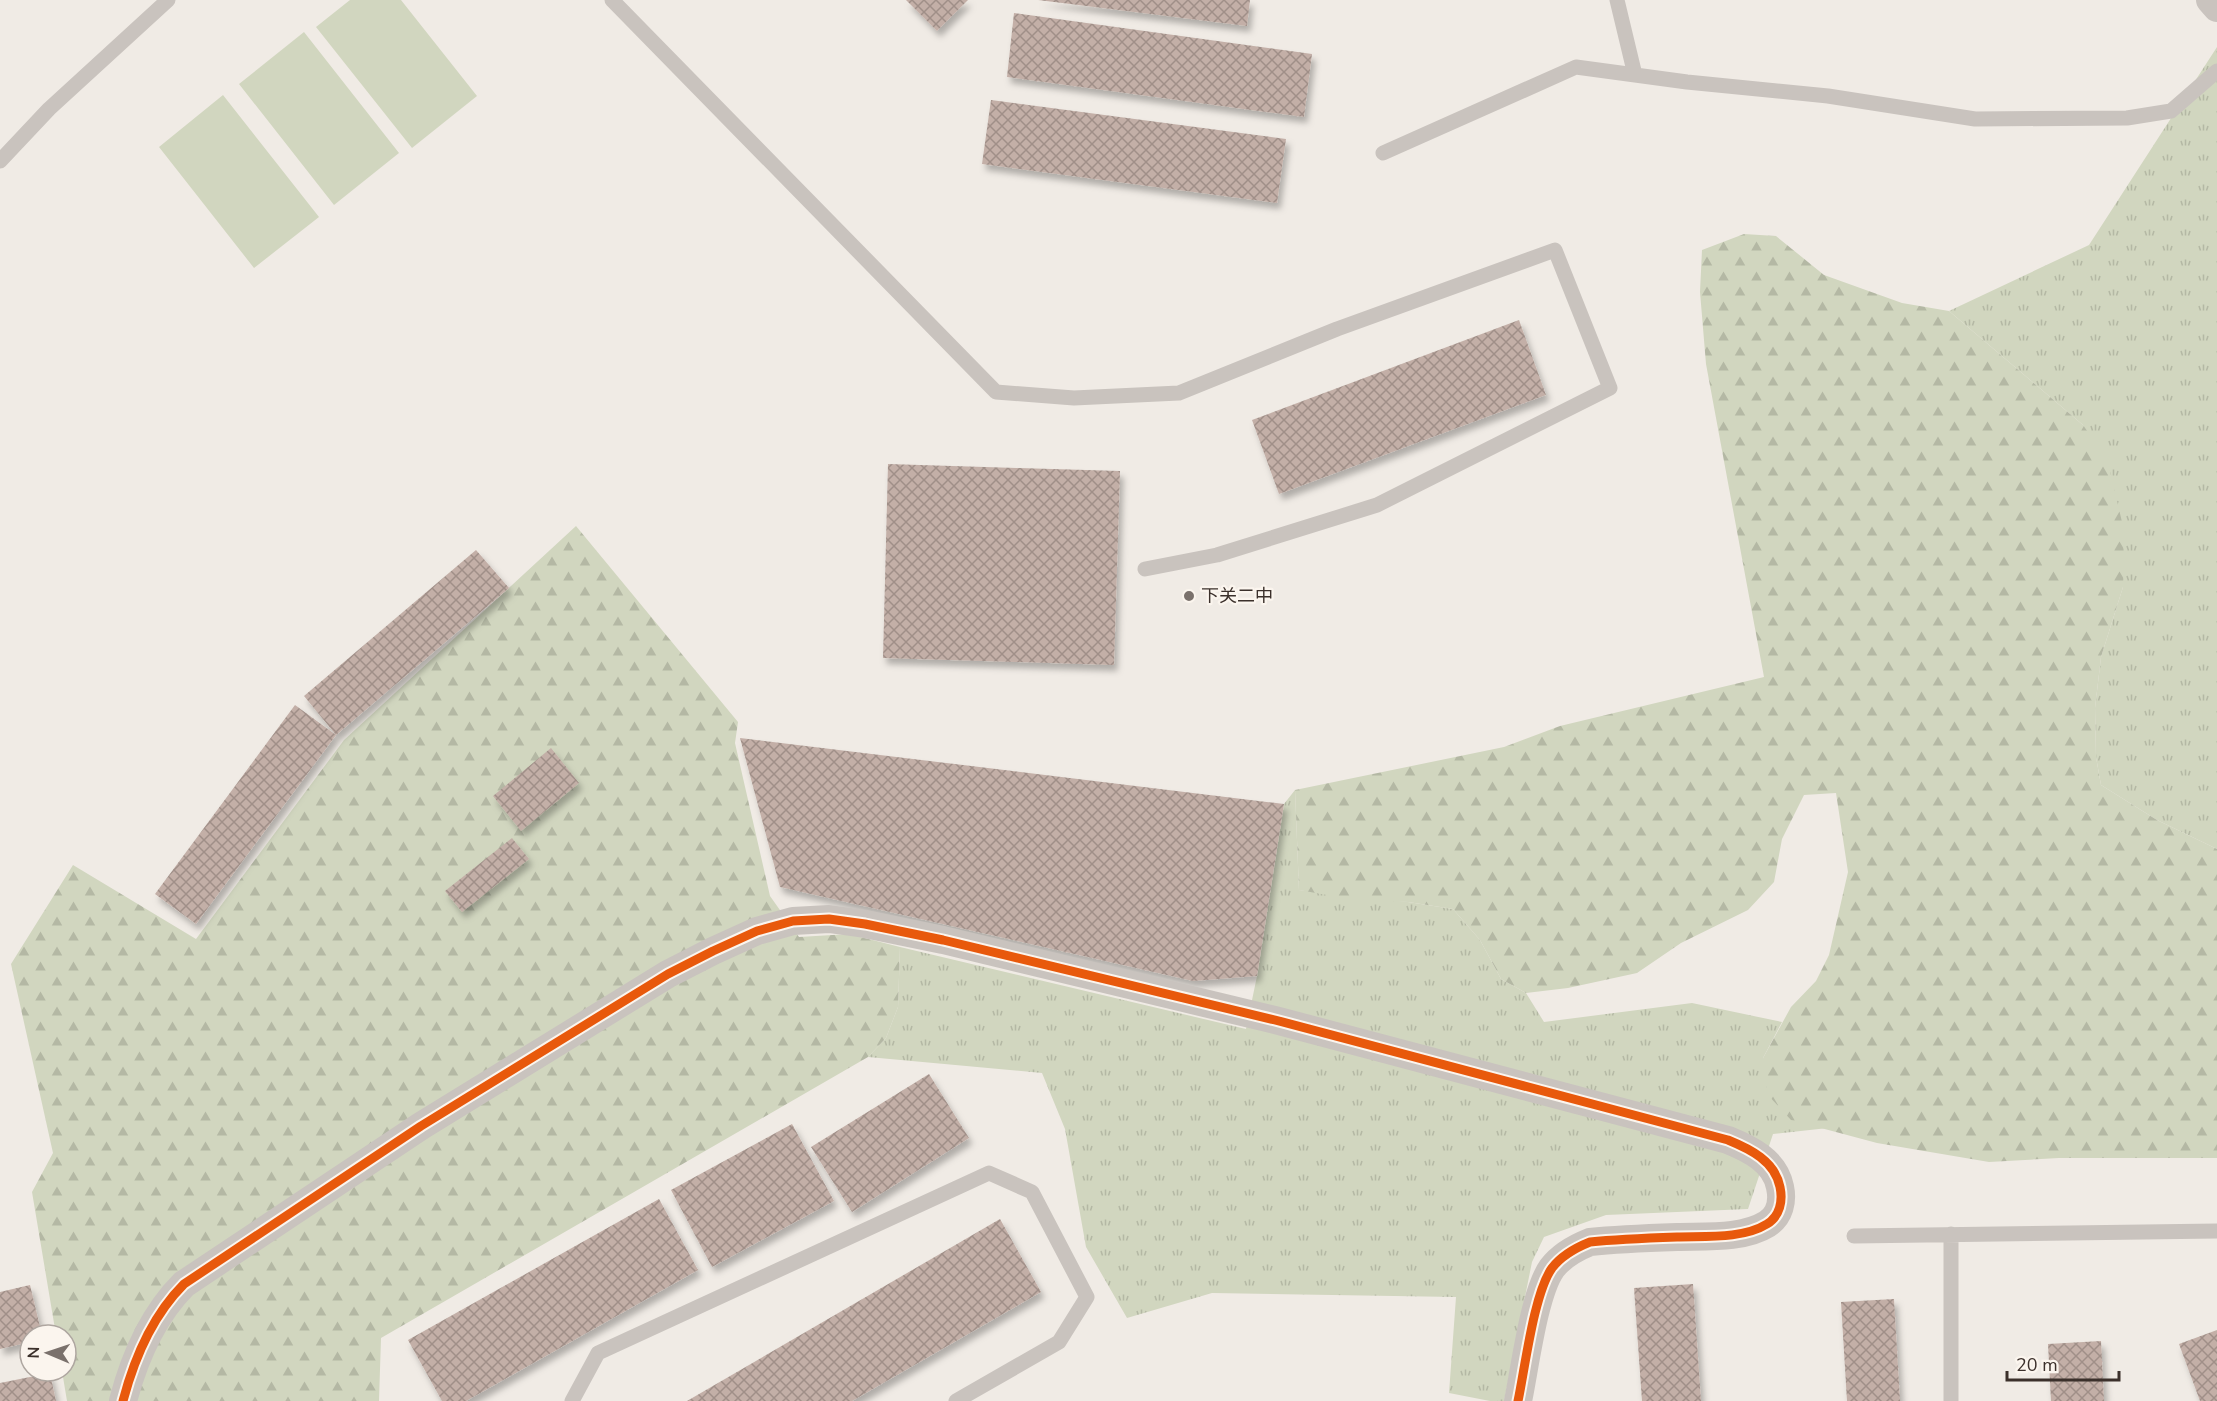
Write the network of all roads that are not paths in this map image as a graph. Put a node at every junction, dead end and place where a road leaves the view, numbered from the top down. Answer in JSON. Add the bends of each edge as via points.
{"nodes":[{"id":1,"x":168,"y":0,"type":"edge"},
{"id":2,"x":612,"y":0,"type":"edge"},
{"id":3,"x":1617,"y":0,"type":"edge"},
{"id":4,"x":2210,"y":0,"type":"edge"},
{"id":5,"x":2217,"y":8,"type":"edge"},
{"id":6,"x":2217,"y":71,"type":"edge"},
{"id":7,"x":1635,"y":75,"type":"junction"},
{"id":8,"x":1383,"y":153,"type":"dead end"},
{"id":9,"x":0,"y":161,"type":"edge"},
{"id":10,"x":1145,"y":569,"type":"dead end"},
{"id":11,"x":2217,"y":1231,"type":"edge"},
{"id":12,"x":1951,"y":1234,"type":"junction"},
{"id":13,"x":1854,"y":1236,"type":"dead end"},
{"id":14,"x":123,"y":1401,"type":"edge"},
{"id":15,"x":572,"y":1401,"type":"edge"},
{"id":16,"x":956,"y":1401,"type":"edge"},
{"id":17,"x":1518,"y":1401,"type":"edge"},
{"id":18,"x":1951,"y":1401,"type":"edge"}],
"edges":[{"from":1,"to":9,"type":"lane","via":[[49,109]]},
{"from":2,"to":10,"type":"lane","via":[[996,392],[1074,398],[1179,393],[1337,329],[1555,250],[1610,388],[1377,505],[1216,555]]},
{"from":3,"to":7,"type":"lane"},
{"from":4,"to":5,"type":"street"},
{"from":6,"to":7,"type":"lane","via":[[2170,111],[2127,118],[1986,119],[1828,96]]},
{"from":7,"to":8,"type":"lane","via":[[1576,67]]},
{"from":11,"to":12,"type":"lane"},
{"from":12,"to":13,"type":"lane"},
{"from":12,"to":18,"type":"lane"},
{"from":14,"to":17,"type":"street","via":[[159,1314],[184,1284],[422,1126],[668,975],[758,931],[793,921],[829,919],[943,940],[1275,1020],[1728,1140],[1766,1161],[1781,1191],[1779,1210],[1766,1225],[1734,1234],[1590,1242],[1558,1261],[1546,1278],[1538,1302]]},
{"from":15,"to":16,"type":"lane","via":[[598,1353],[989,1173],[1032,1192],[1087,1297],[1059,1342]]}]}
